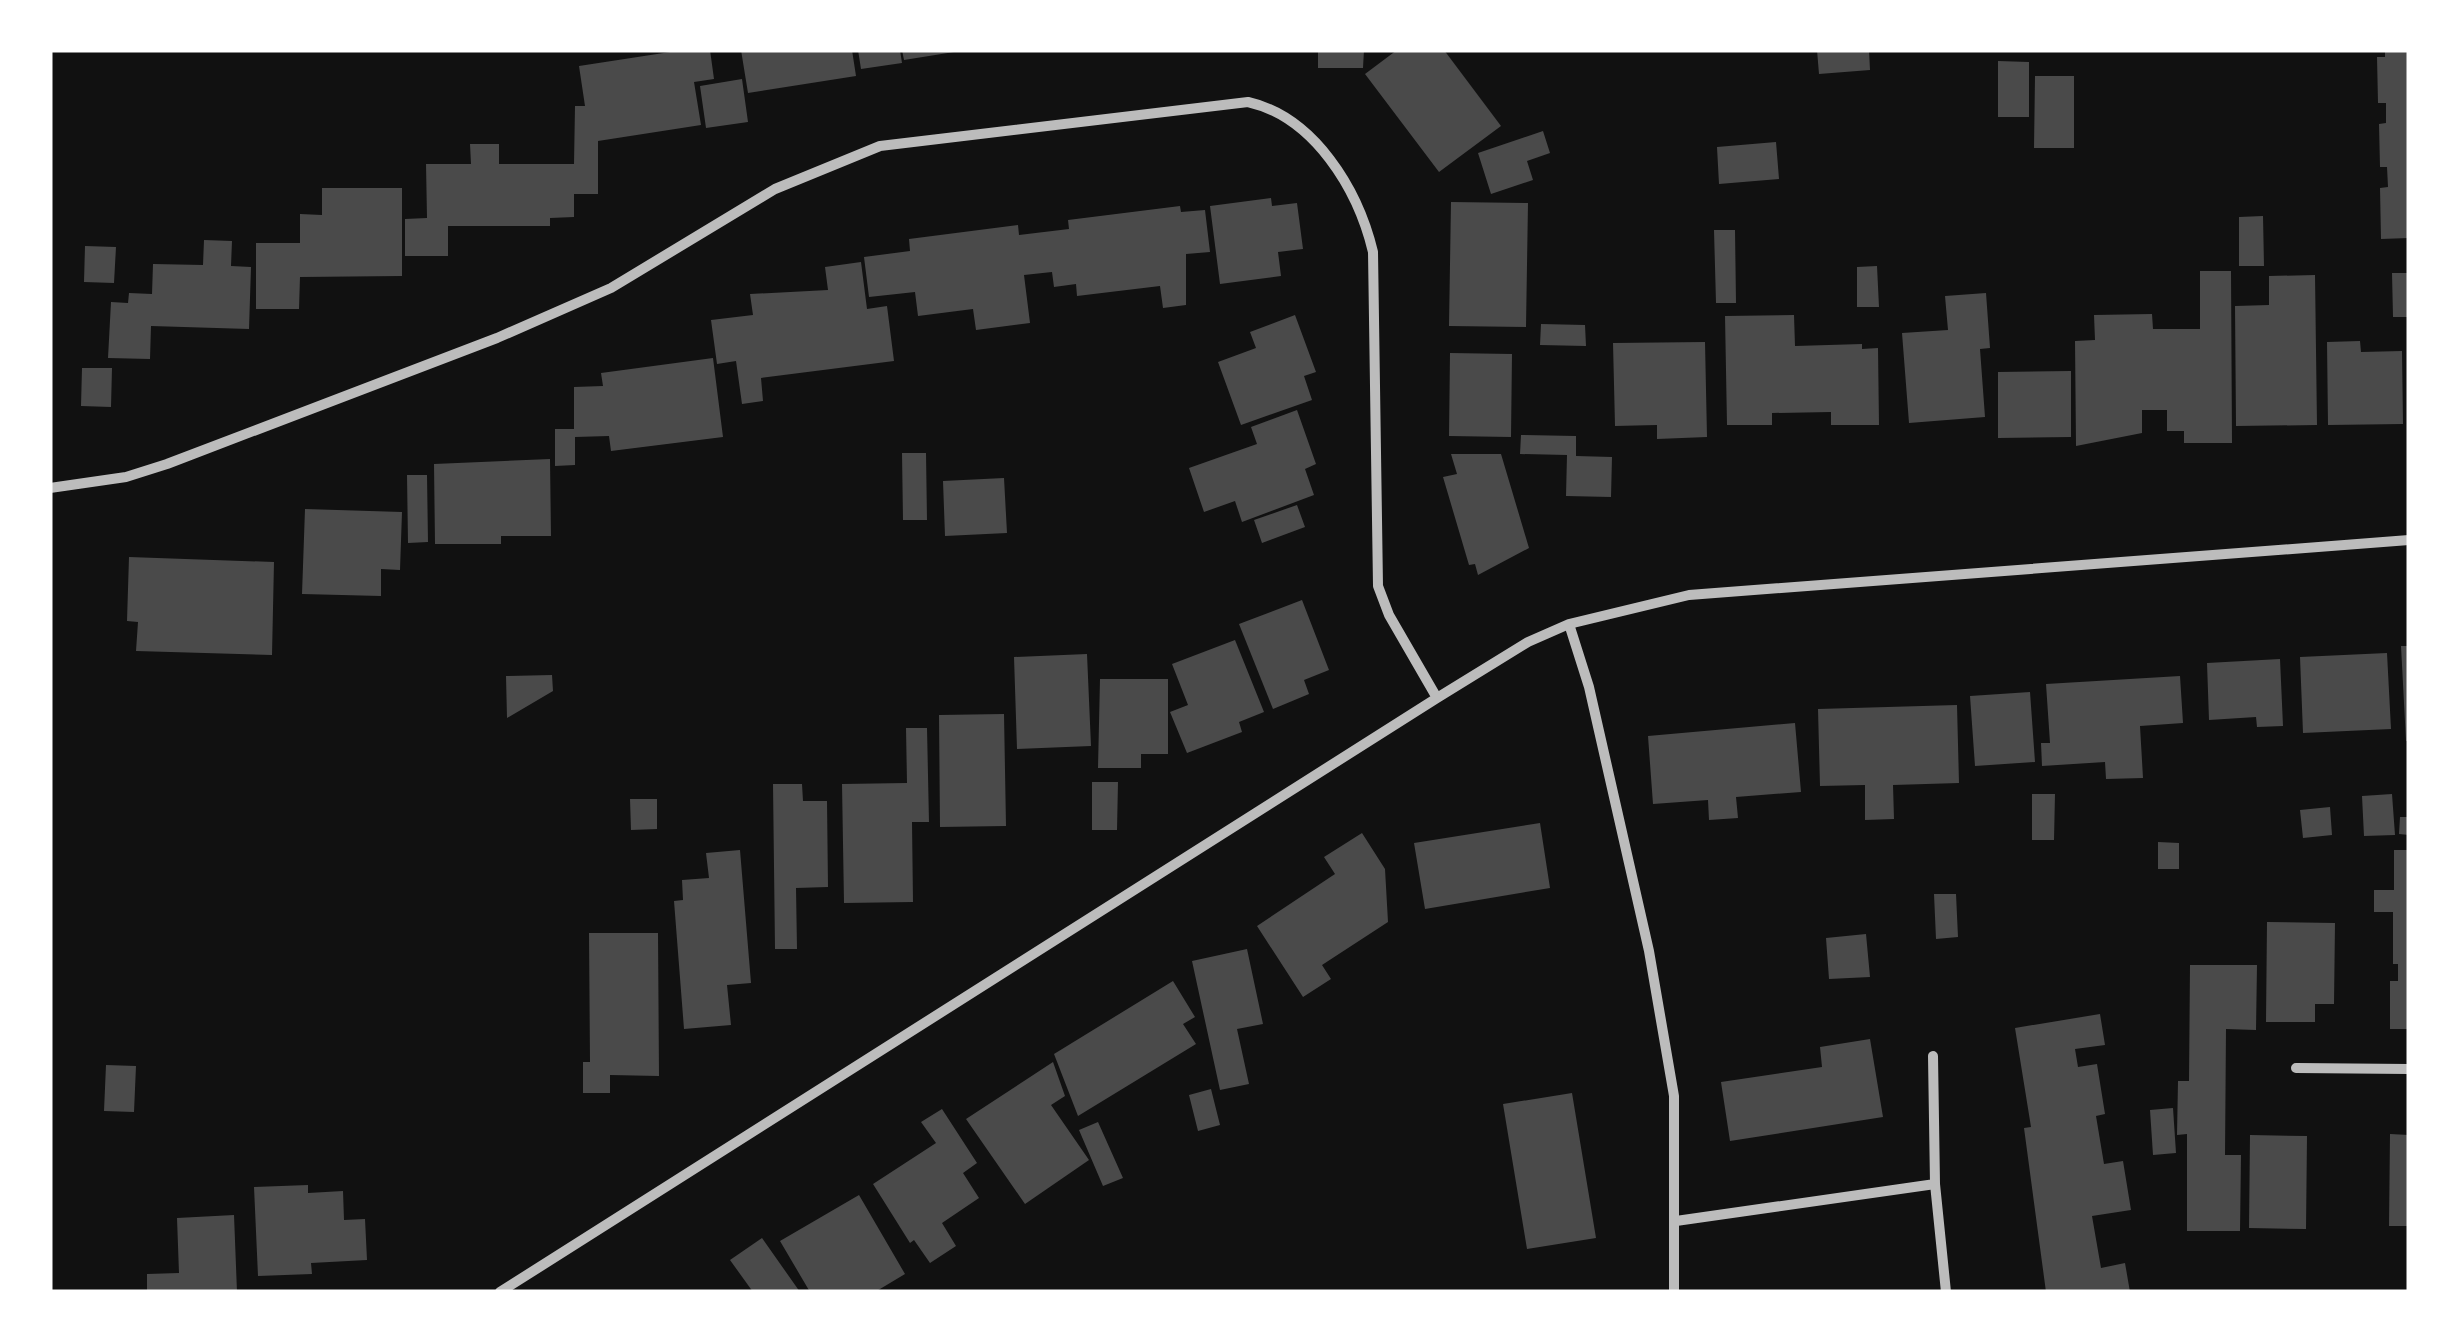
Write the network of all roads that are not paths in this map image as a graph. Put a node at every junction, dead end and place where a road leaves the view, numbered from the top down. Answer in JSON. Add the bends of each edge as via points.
{"nodes":[{"id":1,"x":50,"y":488,"type":"edge"},
{"id":2,"x":2409,"y":540,"type":"edge"},
{"id":3,"x":1569,"y":624,"type":"junction"},
{"id":4,"x":1436,"y":698,"type":"junction"},
{"id":5,"x":1933,"y":1056,"type":"dead end"},
{"id":6,"x":2296,"y":1068,"type":"dead end"},
{"id":7,"x":2409,"y":1069,"type":"edge"},
{"id":8,"x":1935,"y":1184,"type":"junction"},
{"id":9,"x":1676,"y":1221,"type":"junction"},
{"id":10,"x":500,"y":1292,"type":"edge"},
{"id":11,"x":1674,"y":1292,"type":"edge"},
{"id":12,"x":1946,"y":1292,"type":"edge"}],
"edges":[{"from":1,"to":4,"type":"street","via":[[167,464],[497,338],[611,288],[775,189],[880,146],[1248,102],[1296,120],[1364,216],[1374,252],[1378,586]]},
{"from":2,"to":3,"type":"street","via":[[1689,595]]},
{"from":3,"to":4,"type":"street"},
{"from":3,"to":9,"type":"street","via":[[1652,969],[1674,1096]]},
{"from":4,"to":10,"type":"street"},
{"from":5,"to":8,"type":"street"},
{"from":6,"to":7,"type":"street"},
{"from":8,"to":9,"type":"street"},
{"from":8,"to":12,"type":"street"},
{"from":9,"to":11,"type":"street"}]}
